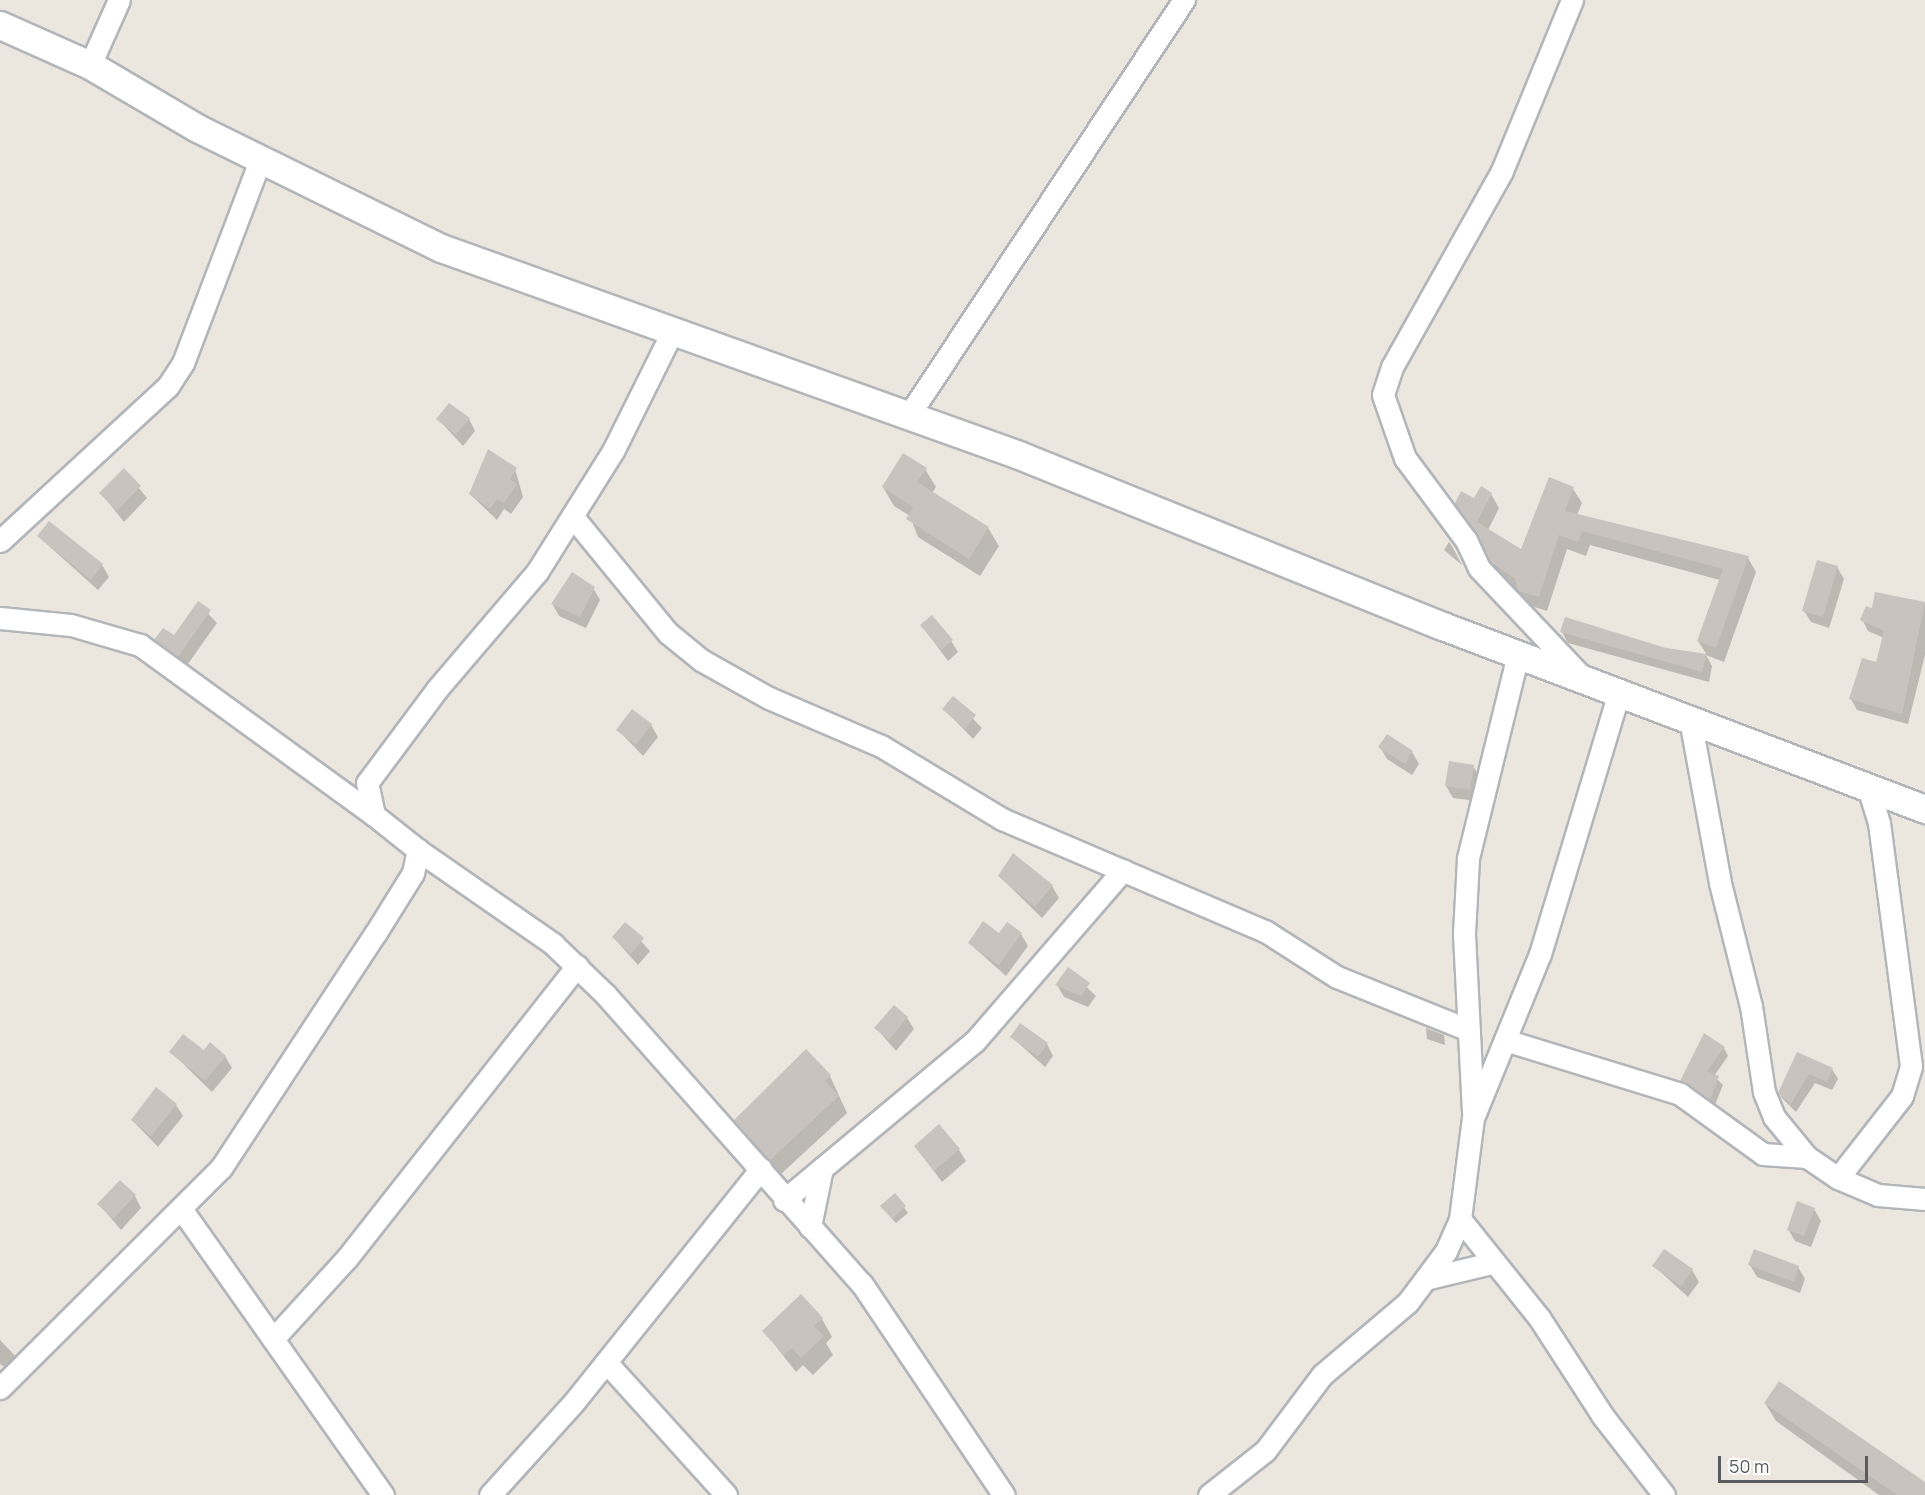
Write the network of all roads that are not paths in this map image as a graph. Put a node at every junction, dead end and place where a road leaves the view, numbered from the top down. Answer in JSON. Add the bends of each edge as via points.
{"nodes":[{"id":1,"x":119,"y":0,"type":"edge"},
{"id":2,"x":1184,"y":0,"type":"edge"},
{"id":3,"x":1572,"y":0,"type":"edge"},
{"id":4,"x":0,"y":25,"type":"edge"},
{"id":5,"x":90,"y":65,"type":"junction"},
{"id":6,"x":260,"y":160,"type":"junction"},
{"id":7,"x":673,"y":330,"type":"junction"},
{"id":8,"x":909,"y":415,"type":"junction"},
{"id":9,"x":573,"y":517,"type":"junction"},
{"id":10,"x":0,"y":542,"type":"edge"},
{"id":11,"x":0,"y":618,"type":"edge"},
{"id":12,"x":1518,"y":655,"type":"junction"},
{"id":13,"x":1583,"y":678,"type":"junction"},
{"id":14,"x":1619,"y":692,"type":"junction"},
{"id":15,"x":1690,"y":719,"type":"junction"},
{"id":16,"x":1868,"y":788,"type":"junction"},
{"id":17,"x":1925,"y":809,"type":"edge"},
{"id":18,"x":374,"y":815,"type":"junction"},
{"id":19,"x":418,"y":850,"type":"junction"},
{"id":20,"x":1124,"y":870,"type":"junction"},
{"id":21,"x":577,"y":966,"type":"junction"},
{"id":22,"x":1469,"y":1030,"type":"junction"},
{"id":23,"x":1505,"y":1040,"type":"junction"},
{"id":24,"x":1473,"y":1118,"type":"junction"},
{"id":25,"x":1808,"y":1157,"type":"junction"},
{"id":26,"x":822,"y":1168,"type":"junction"},
{"id":27,"x":761,"y":1169,"type":"junction"},
{"id":28,"x":1838,"y":1178,"type":"junction"},
{"id":29,"x":1925,"y":1198,"type":"edge"},
{"id":30,"x":784,"y":1200,"type":"junction"},
{"id":31,"x":182,"y":1210,"type":"junction"},
{"id":32,"x":1460,"y":1220,"type":"junction"},
{"id":33,"x":810,"y":1227,"type":"junction"},
{"id":34,"x":1491,"y":1263,"type":"junction"},
{"id":35,"x":1430,"y":1278,"type":"junction"},
{"id":36,"x":273,"y":1339,"type":"junction"},
{"id":37,"x":606,"y":1362,"type":"junction"},
{"id":38,"x":0,"y":1388,"type":"edge"},
{"id":39,"x":383,"y":1495,"type":"edge"},
{"id":40,"x":490,"y":1495,"type":"edge"},
{"id":41,"x":726,"y":1495,"type":"edge"},
{"id":42,"x":1004,"y":1495,"type":"edge"},
{"id":43,"x":1209,"y":1495,"type":"edge"},
{"id":44,"x":1664,"y":1495,"type":"edge"}],
"edges":[{"from":1,"to":5,"type":"street"},
{"from":2,"to":8,"type":"street"},
{"from":3,"to":13,"type":"street","via":[[1502,171],[1392,366],[1383,395],[1405,458],[1466,540],[1479,568]]},
{"from":4,"to":5,"type":"street"},
{"from":5,"to":6,"type":"street"},
{"from":6,"to":7,"type":"street","via":[[441,248]]},
{"from":6,"to":10,"type":"street","via":[[183,363],[168,386]]},
{"from":7,"to":8,"type":"street"},
{"from":7,"to":9,"type":"street","via":[[649,385]]},
{"from":8,"to":12,"type":"street"},
{"from":9,"to":18,"type":"street","via":[[537,572],[375,769],[367,783]]},
{"from":9,"to":20,"type":"street","via":[[668,633],[701,660],[769,698],[881,746],[1002,819]]},
{"from":11,"to":18,"type":"street","via":[[71,625],[141,645]]},
{"from":12,"to":13,"type":"street"},
{"from":12,"to":22,"type":"street","via":[[1468,858]]},
{"from":13,"to":14,"type":"street"},
{"from":14,"to":15,"type":"street"},
{"from":14,"to":23,"type":"street","via":[[1540,954]]},
{"from":15,"to":16,"type":"street"},
{"from":15,"to":25,"type":"street","via":[[1720,883],[1751,1006],[1764,1092],[1774,1117]]},
{"from":16,"to":17,"type":"street"},
{"from":16,"to":28,"type":"street","via":[[1879,822],[1911,1065],[1902,1096]]},
{"from":18,"to":19,"type":"street"},
{"from":19,"to":21,"type":"street","via":[[509,910]]},
{"from":19,"to":31,"type":"street","via":[[413,873],[375,934],[221,1168]]},
{"from":20,"to":22,"type":"street","via":[[1265,931],[1337,977]]},
{"from":20,"to":26,"type":"street","via":[[975,1041]]},
{"from":21,"to":27,"type":"street"},
{"from":21,"to":36,"type":"street","via":[[347,1258]]},
{"from":22,"to":24,"type":"street"},
{"from":23,"to":24,"type":"street"},
{"from":23,"to":25,"type":"street","via":[[1680,1094],[1763,1154]]},
{"from":24,"to":32,"type":"street"},
{"from":25,"to":28,"type":"street"},
{"from":26,"to":30,"type":"street"},
{"from":26,"to":33,"type":"street"},
{"from":27,"to":30,"type":"street"},
{"from":27,"to":37,"type":"street"},
{"from":28,"to":29,"type":"street","via":[[1878,1195]]},
{"from":30,"to":33,"type":"street"},
{"from":31,"to":36,"type":"street"},
{"from":31,"to":38,"type":"street"},
{"from":32,"to":34,"type":"street"},
{"from":32,"to":35,"type":"street"},
{"from":33,"to":42,"type":"street","via":[[862,1284]]},
{"from":34,"to":35,"type":"street"},
{"from":34,"to":44,"type":"street","via":[[1540,1319],[1602,1415]]},
{"from":35,"to":43,"type":"street","via":[[1383,1325],[1336,1360],[1266,1451]]},
{"from":36,"to":39,"type":"street"},
{"from":37,"to":40,"type":"street"},
{"from":37,"to":41,"type":"street"}]}
